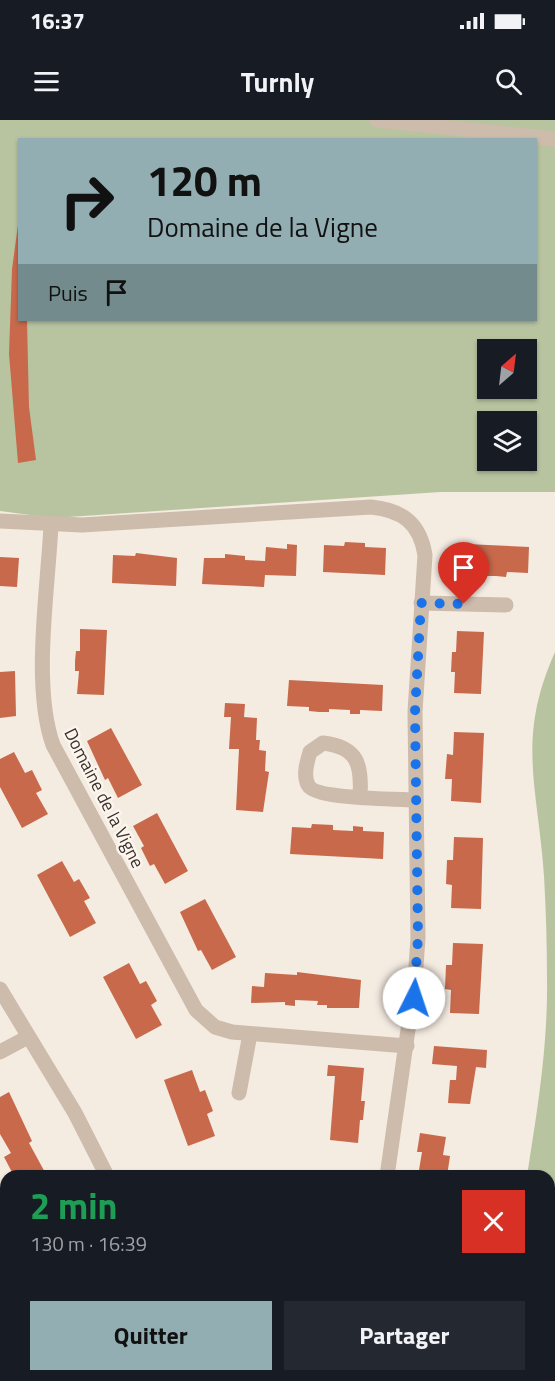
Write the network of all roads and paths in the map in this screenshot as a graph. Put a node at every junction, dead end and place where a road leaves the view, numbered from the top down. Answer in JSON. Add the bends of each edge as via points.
{"nodes":[{"id":1,"x":377,"y":120,"type":"edge"},
{"id":2,"x":555,"y":139,"type":"edge"},
{"id":3,"x":0,"y":521,"type":"edge"},
{"id":4,"x":51,"y":525,"type":"junction"},
{"id":5,"x":421,"y":603,"type":"junction"},
{"id":6,"x":506,"y":605,"type":"dead end"},
{"id":7,"x":360,"y":796,"type":"dead end"},
{"id":8,"x":415,"y":800,"type":"junction"},
{"id":9,"x":0,"y":989,"type":"edge"},
{"id":10,"x":250,"y":1034,"type":"junction"},
{"id":11,"x":28,"y":1037,"type":"junction"},
{"id":12,"x":407,"y":1046,"type":"junction"},
{"id":13,"x":0,"y":1052,"type":"edge"},
{"id":14,"x":239,"y":1093,"type":"dead end"},
{"id":15,"x":104,"y":1170,"type":"edge"},
{"id":16,"x":388,"y":1170,"type":"edge"}],
"edges":[{"from":1,"to":2,"type":"street"},
{"from":3,"to":4,"type":"street"},
{"from":4,"to":5,"type":"street","via":[[387,508],[408,518],[423,540]]},
{"from":4,"to":10,"type":"street","name":"Domaine de la Vigne","via":[[43,694],[45,724],[52,745],[196,1010],[215,1027]]},
{"from":5,"to":6,"type":"street"},
{"from":5,"to":8,"type":"street","via":[[416,664]]},
{"from":7,"to":8,"type":"street"},
{"from":8,"to":12,"type":"street","via":[[418,938]]},
{"from":9,"to":11,"type":"street"},
{"from":10,"to":12,"type":"street","name":"Domaine de la Vigne"},
{"from":10,"to":14,"type":"street"},
{"from":11,"to":13,"type":"street"},
{"from":11,"to":15,"type":"street","via":[[75,1113]]},
{"from":12,"to":16,"type":"street"}]}
